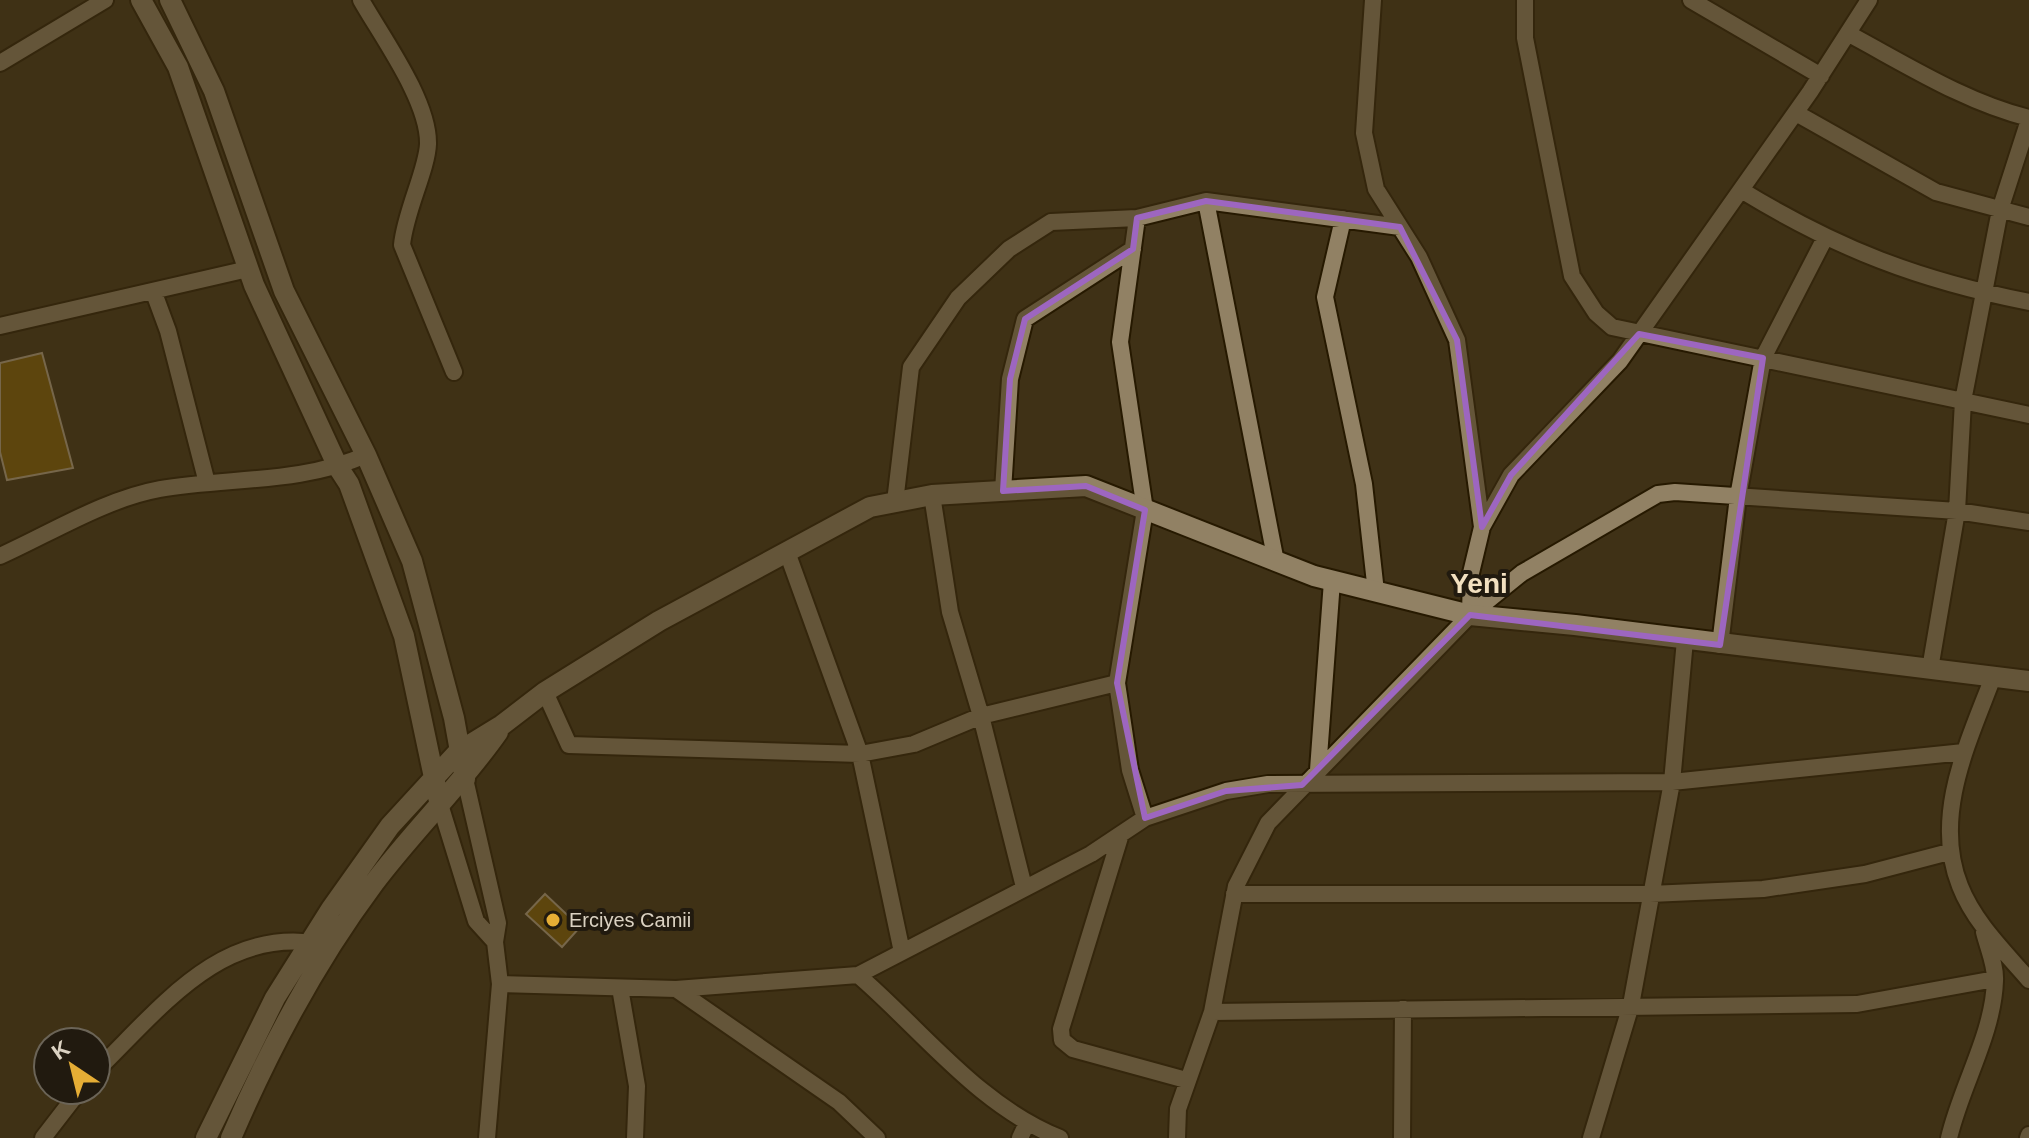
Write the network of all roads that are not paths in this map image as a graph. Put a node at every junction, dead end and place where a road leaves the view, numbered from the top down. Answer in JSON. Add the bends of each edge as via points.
{"nodes":[{"id":1,"x":105,"y":0,"type":"edge"},
{"id":2,"x":141,"y":0,"type":"edge"},
{"id":3,"x":170,"y":0,"type":"edge"},
{"id":4,"x":361,"y":0,"type":"edge"},
{"id":5,"x":1373,"y":0,"type":"edge"},
{"id":6,"x":1525,"y":0,"type":"edge"},
{"id":7,"x":1691,"y":0,"type":"edge"},
{"id":8,"x":1869,"y":0,"type":"edge"},
{"id":9,"x":1849,"y":34,"type":"junction"},
{"id":10,"x":0,"y":63,"type":"edge"},
{"id":11,"x":1821,"y":76,"type":"junction"},
{"id":12,"x":1796,"y":113,"type":"junction"},
{"id":13,"x":2029,"y":119,"type":"edge"},
{"id":14,"x":1741,"y":190,"type":"junction"},
{"id":15,"x":1206,"y":201,"type":"junction"},
{"id":16,"x":2000,"y":210,"type":"junction"},
{"id":17,"x":2029,"y":217,"type":"edge"},
{"id":18,"x":1137,"y":218,"type":"junction"},
{"id":19,"x":1343,"y":219,"type":"junction"},
{"id":20,"x":1400,"y":227,"type":"junction"},
{"id":21,"x":1825,"y":238,"type":"junction"},
{"id":22,"x":1133,"y":249,"type":"junction"},
{"id":23,"x":248,"y":269,"type":"junction"},
{"id":24,"x":154,"y":293,"type":"junction"},
{"id":25,"x":1984,"y":293,"type":"junction"},
{"id":26,"x":2029,"y":302,"type":"edge"},
{"id":27,"x":0,"y":326,"type":"edge"},
{"id":28,"x":1639,"y":334,"type":"junction"},
{"id":29,"x":1763,"y":358,"type":"junction"},
{"id":30,"x":454,"y":372,"type":"dead end"},
{"id":31,"x":1963,"y":401,"type":"junction"},
{"id":32,"x":2029,"y":415,"type":"edge"},
{"id":33,"x":366,"y":455,"type":"junction"},
{"id":34,"x":338,"y":467,"type":"junction"},
{"id":35,"x":207,"y":483,"type":"junction"},
{"id":36,"x":1003,"y":491,"type":"junction"},
{"id":37,"x":932,"y":495,"type":"junction"},
{"id":38,"x":1738,"y":497,"type":"junction"},
{"id":39,"x":895,"y":502,"type":"junction"},
{"id":40,"x":1145,"y":510,"type":"junction"},
{"id":41,"x":1957,"y":511,"type":"junction"},
{"id":42,"x":2029,"y":522,"type":"edge"},
{"id":43,"x":1482,"y":527,"type":"junction"},
{"id":44,"x":787,"y":552,"type":"junction"},
{"id":45,"x":0,"y":556,"type":"edge"},
{"id":46,"x":1276,"y":562,"type":"junction"},
{"id":47,"x":1332,"y":581,"type":"junction"},
{"id":48,"x":1376,"y":592,"type":"junction"},
{"id":49,"x":1470,"y":615,"type":"junction"},
{"id":50,"x":1685,"y":640,"type":"junction"},
{"id":51,"x":1720,"y":645,"type":"junction"},
{"id":52,"x":1930,"y":669,"type":"junction"},
{"id":53,"x":1993,"y":677,"type":"junction"},
{"id":54,"x":2029,"y":681,"type":"edge"},
{"id":55,"x":1117,"y":683,"type":"junction"},
{"id":56,"x":545,"y":692,"type":"junction"},
{"id":57,"x":981,"y":716,"type":"junction"},
{"id":58,"x":502,"y":725,"type":"junction"},
{"id":59,"x":458,"y":752,"type":"junction"},
{"id":60,"x":1964,"y":752,"type":"junction"},
{"id":61,"x":860,"y":754,"type":"junction"},
{"id":62,"x":1318,"y":770,"type":"junction"},
{"id":63,"x":432,"y":778,"type":"junction"},
{"id":64,"x":465,"y":779,"type":"junction"},
{"id":65,"x":1672,"y":782,"type":"junction"},
{"id":66,"x":1302,"y":785,"type":"junction"},
{"id":67,"x":439,"y":801,"type":"junction"},
{"id":68,"x":1145,"y":818,"type":"junction"},
{"id":69,"x":1121,"y":834,"type":"junction"},
{"id":70,"x":1949,"y":852,"type":"junction"},
{"id":71,"x":1024,"y":887,"type":"junction"},
{"id":72,"x":1234,"y":894,"type":"junction"},
{"id":73,"x":1650,"y":894,"type":"junction"},
{"id":74,"x":1983,"y":927,"type":"junction"},
{"id":75,"x":495,"y":942,"type":"junction"},
{"id":76,"x":320,"y":944,"type":"junction"},
{"id":77,"x":902,"y":952,"type":"junction"},
{"id":78,"x":858,"y":975,"type":"junction"},
{"id":79,"x":1995,"y":979,"type":"junction"},
{"id":80,"x":2029,"y":980,"type":"edge"},
{"id":81,"x":500,"y":984,"type":"junction"},
{"id":82,"x":620,"y":988,"type":"junction"},
{"id":83,"x":676,"y":989,"type":"junction"},
{"id":84,"x":1631,"y":1005,"type":"junction"},
{"id":85,"x":1403,"y":1009,"type":"junction"},
{"id":86,"x":1212,"y":1012,"type":"junction"},
{"id":87,"x":112,"y":1056,"type":"edge"},
{"id":88,"x":1186,"y":1080,"type":"junction"},
{"id":89,"x":68,"y":1106,"type":"edge"},
{"id":90,"x":1023,"y":1130,"type":"edge"},
{"id":91,"x":43,"y":1138,"type":"edge"},
{"id":92,"x":206,"y":1138,"type":"edge"},
{"id":93,"x":231,"y":1138,"type":"edge"},
{"id":94,"x":487,"y":1138,"type":"edge"},
{"id":95,"x":635,"y":1138,"type":"edge"},
{"id":96,"x":877,"y":1138,"type":"edge"},
{"id":97,"x":1060,"y":1138,"type":"edge"},
{"id":98,"x":1177,"y":1138,"type":"edge"},
{"id":99,"x":1402,"y":1138,"type":"edge"},
{"id":100,"x":1591,"y":1138,"type":"edge"},
{"id":101,"x":1949,"y":1138,"type":"edge"}],
"edges":[{"from":1,"to":10,"type":"street"},
{"from":2,"to":23,"type":"street","via":[[178,67]]},
{"from":3,"to":33,"type":"street","via":[[214,91],[284,291]]},
{"from":4,"to":30,"type":"street","via":[[419,104],[428,144],[402,245]]},
{"from":5,"to":20,"type":"street","via":[[1364,133],[1376,189]]},
{"from":6,"to":28,"type":"street","via":[[1525,38],[1572,276],[1612,327]]},
{"from":7,"to":11,"type":"street"},
{"from":8,"to":9,"type":"street"},
{"from":9,"to":11,"type":"street"},
{"from":9,"to":13,"type":"street","via":[[1990,106]]},
{"from":11,"to":12,"type":"street"},
{"from":12,"to":14,"type":"street"},
{"from":12,"to":16,"type":"street","via":[[1936,192]]},
{"from":13,"to":16,"type":"street"},
{"from":14,"to":21,"type":"street"},
{"from":14,"to":28,"type":"street"},
{"from":15,"to":18,"type":"street"},
{"from":15,"to":19,"type":"street"},
{"from":15,"to":46,"type":"street"},
{"from":16,"to":17,"type":"street"},
{"from":16,"to":25,"type":"street"},
{"from":18,"to":22,"type":"street"},
{"from":18,"to":39,"type":"street","via":[[1051,222],[1009,249],[958,298],[911,367]]},
{"from":19,"to":20,"type":"street"},
{"from":19,"to":48,"type":"street","via":[[1325,297],[1364,484]]},
{"from":20,"to":43,"type":"street","via":[[1457,340]]},
{"from":21,"to":25,"type":"street","via":[[1877,262]]},
{"from":21,"to":29,"type":"street"},
{"from":22,"to":36,"type":"street","via":[[1025,319],[1010,379]]},
{"from":22,"to":40,"type":"street","via":[[1120,342]]},
{"from":23,"to":24,"type":"street"},
{"from":23,"to":34,"type":"street"},
{"from":24,"to":27,"type":"street"},
{"from":24,"to":35,"type":"street"},
{"from":25,"to":26,"type":"street"},
{"from":25,"to":31,"type":"street"},
{"from":28,"to":29,"type":"street"},
{"from":28,"to":43,"type":"street","via":[[1620,361],[1511,475]]},
{"from":29,"to":31,"type":"street"},
{"from":29,"to":38,"type":"street"},
{"from":31,"to":32,"type":"street"},
{"from":31,"to":41,"type":"street"},
{"from":33,"to":34,"type":"street"},
{"from":33,"to":59,"type":"street","via":[[412,561],[454,718]]},
{"from":34,"to":35,"type":"street"},
{"from":34,"to":63,"type":"street","via":[[349,484],[404,636]]},
{"from":35,"to":45,"type":"street","via":[[157,490],[110,506]]},
{"from":36,"to":37,"type":"street"},
{"from":36,"to":40,"type":"street","via":[[1086,486]]},
{"from":37,"to":39,"type":"street"},
{"from":37,"to":57,"type":"street","via":[[950,612]]},
{"from":38,"to":41,"type":"street"},
{"from":38,"to":49,"type":"street","via":[[1658,494],[1522,573]]},
{"from":38,"to":51,"type":"street"},
{"from":39,"to":44,"type":"street","via":[[870,507]]},
{"from":40,"to":46,"type":"street"},
{"from":40,"to":55,"type":"street"},
{"from":41,"to":42,"type":"street"},
{"from":41,"to":52,"type":"street"},
{"from":43,"to":49,"type":"street","via":[[1471,573]]},
{"from":44,"to":56,"type":"street","via":[[659,621]]},
{"from":44,"to":61,"type":"street"},
{"from":46,"to":47,"type":"street"},
{"from":47,"to":48,"type":"street"},
{"from":47,"to":62,"type":"street"},
{"from":48,"to":49,"type":"street"},
{"from":49,"to":50,"type":"street"},
{"from":49,"to":62,"type":"street"},
{"from":50,"to":51,"type":"street"},
{"from":50,"to":65,"type":"street"},
{"from":51,"to":52,"type":"street"},
{"from":52,"to":53,"type":"street"},
{"from":53,"to":54,"type":"street"},
{"from":53,"to":60,"type":"street"},
{"from":55,"to":57,"type":"street"},
{"from":55,"to":68,"type":"street","via":[[1130,770]]},
{"from":56,"to":58,"type":"street"},
{"from":56,"to":61,"type":"street","via":[[569,745]]},
{"from":57,"to":61,"type":"street","via":[[914,744]]},
{"from":57,"to":71,"type":"street"},
{"from":58,"to":59,"type":"street"},
{"from":58,"to":64,"type":"street"},
{"from":59,"to":63,"type":"street"},
{"from":59,"to":64,"type":"street"},
{"from":60,"to":65,"type":"street"},
{"from":60,"to":70,"type":"street","via":[[1950,807]]},
{"from":61,"to":77,"type":"street"},
{"from":62,"to":66,"type":"street"},
{"from":63,"to":67,"type":"street"},
{"from":63,"to":76,"type":"street","via":[[390,826]]},
{"from":64,"to":67,"type":"street"},
{"from":64,"to":75,"type":"street","via":[[498,923]]},
{"from":65,"to":66,"type":"street"},
{"from":65,"to":73,"type":"street"},
{"from":66,"to":68,"type":"street","via":[[1226,791]]},
{"from":66,"to":72,"type":"street","via":[[1268,823]]},
{"from":67,"to":75,"type":"street","via":[[476,921]]},
{"from":67,"to":76,"type":"street"},
{"from":68,"to":69,"type":"street"},
{"from":69,"to":71,"type":"street"},
{"from":69,"to":88,"type":"street","via":[[1062,1040],[1073,1049]]},
{"from":70,"to":73,"type":"street","via":[[1818,883]]},
{"from":70,"to":74,"type":"street","via":[[1960,888]]},
{"from":71,"to":77,"type":"street"},
{"from":72,"to":73,"type":"street"},
{"from":72,"to":86,"type":"street"},
{"from":73,"to":84,"type":"street"},
{"from":74,"to":79,"type":"street"},
{"from":74,"to":80,"type":"street"},
{"from":75,"to":81,"type":"street"},
{"from":76,"to":87,"type":"street","via":[[280,939],[219,960],[189,981]]},
{"from":76,"to":92,"type":"street","via":[[275,998]]},
{"from":76,"to":93,"type":"street"},
{"from":77,"to":78,"type":"street"},
{"from":78,"to":83,"type":"street"},
{"from":78,"to":90,"type":"street"},
{"from":79,"to":84,"type":"street","via":[[1857,1004]]},
{"from":79,"to":101,"type":"street","via":[[1985,1033]]},
{"from":81,"to":82,"type":"street"},
{"from":81,"to":94,"type":"street"},
{"from":82,"to":83,"type":"street"},
{"from":82,"to":95,"type":"street","via":[[637,1086]]},
{"from":83,"to":96,"type":"street","via":[[839,1102]]},
{"from":84,"to":85,"type":"street"},
{"from":84,"to":100,"type":"street"},
{"from":85,"to":86,"type":"street"},
{"from":85,"to":99,"type":"street"},
{"from":86,"to":88,"type":"street"},
{"from":88,"to":98,"type":"street"},
{"from":89,"to":91,"type":"street"},
{"from":90,"to":97,"type":"street"}]}
